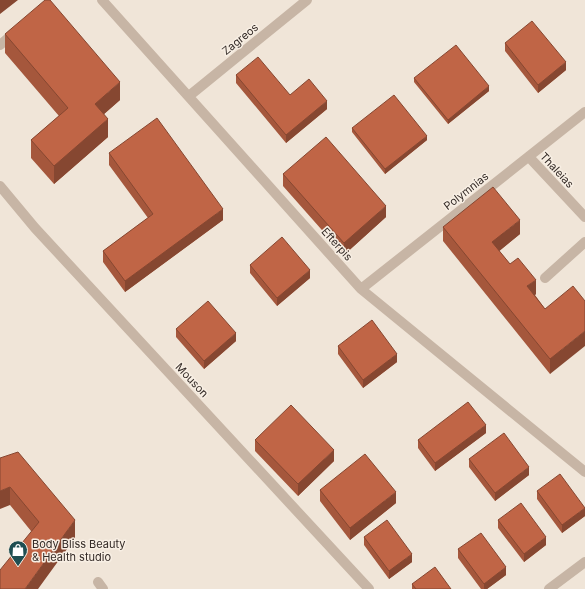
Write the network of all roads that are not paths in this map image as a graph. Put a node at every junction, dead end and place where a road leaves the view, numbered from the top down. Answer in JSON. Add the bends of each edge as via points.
{"nodes":[{"id":1,"x":102,"y":0,"type":"edge"},
{"id":2,"x":307,"y":0,"type":"edge"},
{"id":3,"x":24,"y":25,"type":"edge"},
{"id":4,"x":0,"y":45,"type":"edge"},
{"id":5,"x":188,"y":96,"type":"junction"},
{"id":6,"x":585,"y":112,"type":"edge"},
{"id":7,"x":529,"y":157,"type":"junction"},
{"id":8,"x":0,"y":186,"type":"edge"},
{"id":9,"x":585,"y":217,"type":"edge"},
{"id":10,"x":585,"y":242,"type":"edge"},
{"id":11,"x":545,"y":278,"type":"dead end"},
{"id":12,"x":361,"y":289,"type":"junction"},
{"id":13,"x":585,"y":472,"type":"edge"},
{"id":14,"x":585,"y":562,"type":"edge"},
{"id":15,"x":369,"y":589,"type":"edge"},
{"id":16,"x":550,"y":589,"type":"edge"}],
"edges":[{"from":1,"to":5,"type":"street","name":"Efterpis"},
{"from":2,"to":5,"type":"street","name":"Zagreos"},
{"from":3,"to":4,"type":"street"},
{"from":5,"to":12,"type":"street","name":"Efterpis"},
{"from":6,"to":7,"type":"street","name":"Polymnias"},
{"from":7,"to":9,"type":"street","name":"Thaleias"},
{"from":7,"to":12,"type":"street","name":"Polymnias"},
{"from":8,"to":15,"type":"street","name":"Mouson","via":[[35,228]]},
{"from":10,"to":11,"type":"street"},
{"from":12,"to":13,"type":"street","name":"Efterpis"},
{"from":14,"to":16,"type":"street"}]}
